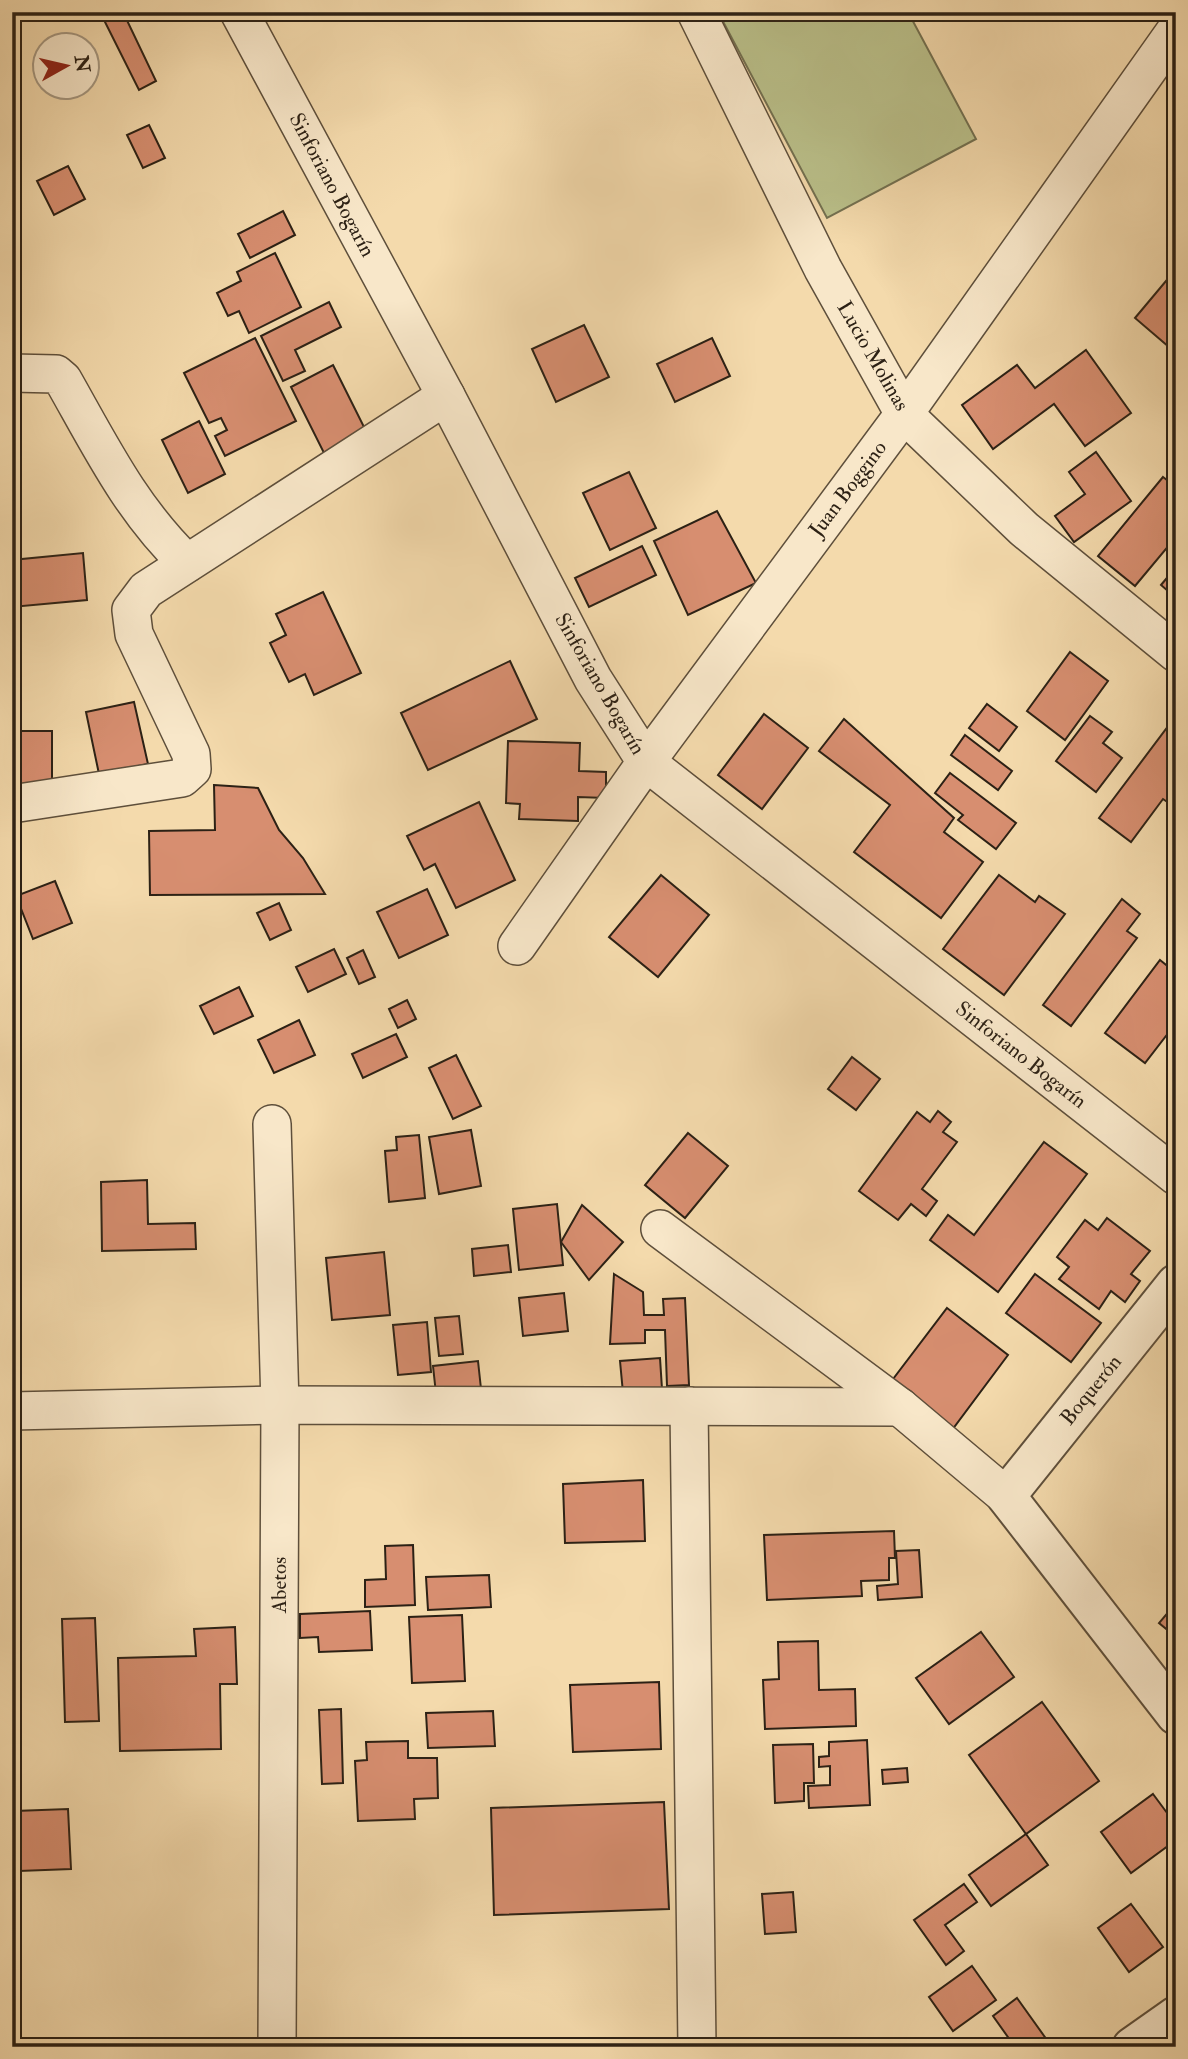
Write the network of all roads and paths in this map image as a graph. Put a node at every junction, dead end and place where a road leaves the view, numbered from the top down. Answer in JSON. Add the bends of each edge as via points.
{"nodes":[{"id":1,"x":239,"y":12,"type":"edge"},
{"id":2,"x":696,"y":12,"type":"edge"},
{"id":3,"x":1176,"y":30,"type":"edge"},
{"id":4,"x":12,"y":373,"type":"edge"},
{"id":5,"x":446,"y":396,"type":"junction"},
{"id":6,"x":904,"y":414,"type":"junction"},
{"id":7,"x":187,"y":563,"type":"junction"},
{"id":8,"x":1176,"y":653,"type":"edge"},
{"id":9,"x":646,"y":762,"type":"junction"},
{"id":10,"x":12,"y":804,"type":"edge"},
{"id":11,"x":517,"y":946,"type":"dead end"},
{"id":12,"x":272,"y":1124,"type":"dead end"},
{"id":13,"x":1176,"y":1176,"type":"edge"},
{"id":14,"x":660,"y":1229,"type":"dead end"},
{"id":15,"x":1176,"y":1284,"type":"edge"},
{"id":16,"x":280,"y":1405,"type":"junction"},
{"id":17,"x":689,"y":1406,"type":"junction"},
{"id":18,"x":900,"y":1407,"type":"junction"},
{"id":19,"x":12,"y":1411,"type":"edge"},
{"id":20,"x":1006,"y":1496,"type":"junction"},
{"id":21,"x":1176,"y":1715,"type":"edge"},
{"id":22,"x":1176,"y":2016,"type":"edge"},
{"id":23,"x":277,"y":2047,"type":"edge"},
{"id":24,"x":697,"y":2047,"type":"edge"},
{"id":25,"x":1132,"y":2047,"type":"edge"}],
"edges":[{"from":1,"to":5,"type":"street","name":"Sinforiano Bogarín"},
{"from":2,"to":6,"type":"street","name":"Lucio Molinas","via":[[823,269]]},
{"from":3,"to":6,"type":"street","name":"Juan Boggino"},
{"from":4,"to":7,"type":"street","via":[[56,374],[63,380],[125,490],[155,532]]},
{"from":5,"to":7,"type":"street"},
{"from":5,"to":9,"type":"street","name":"Sinforiano Bogarín","via":[[593,679]]},
{"from":6,"to":8,"type":"street","name":"Lucio Molinas","via":[[1024,528]]},
{"from":6,"to":9,"type":"street","name":"Juan Boggino"},
{"from":7,"to":10,"type":"street","via":[[146,590],[131,610],[134,634],[191,754],[192,769],[182,778]]},
{"from":9,"to":11,"type":"street","name":"Juan Boggino"},
{"from":9,"to":13,"type":"street","name":"Sinforiano Bogarín"},
{"from":12,"to":16,"type":"street","name":"Abetos"},
{"from":14,"to":18,"type":"street"},
{"from":15,"to":20,"type":"street","name":"Boquerón"},
{"from":16,"to":17,"type":"street"},
{"from":16,"to":19,"type":"street"},
{"from":16,"to":23,"type":"street","name":"Abetos"},
{"from":17,"to":18,"type":"street"},
{"from":17,"to":24,"type":"street"},
{"from":18,"to":20,"type":"street"},
{"from":20,"to":21,"type":"street"},
{"from":22,"to":25,"type":"street"}]}
